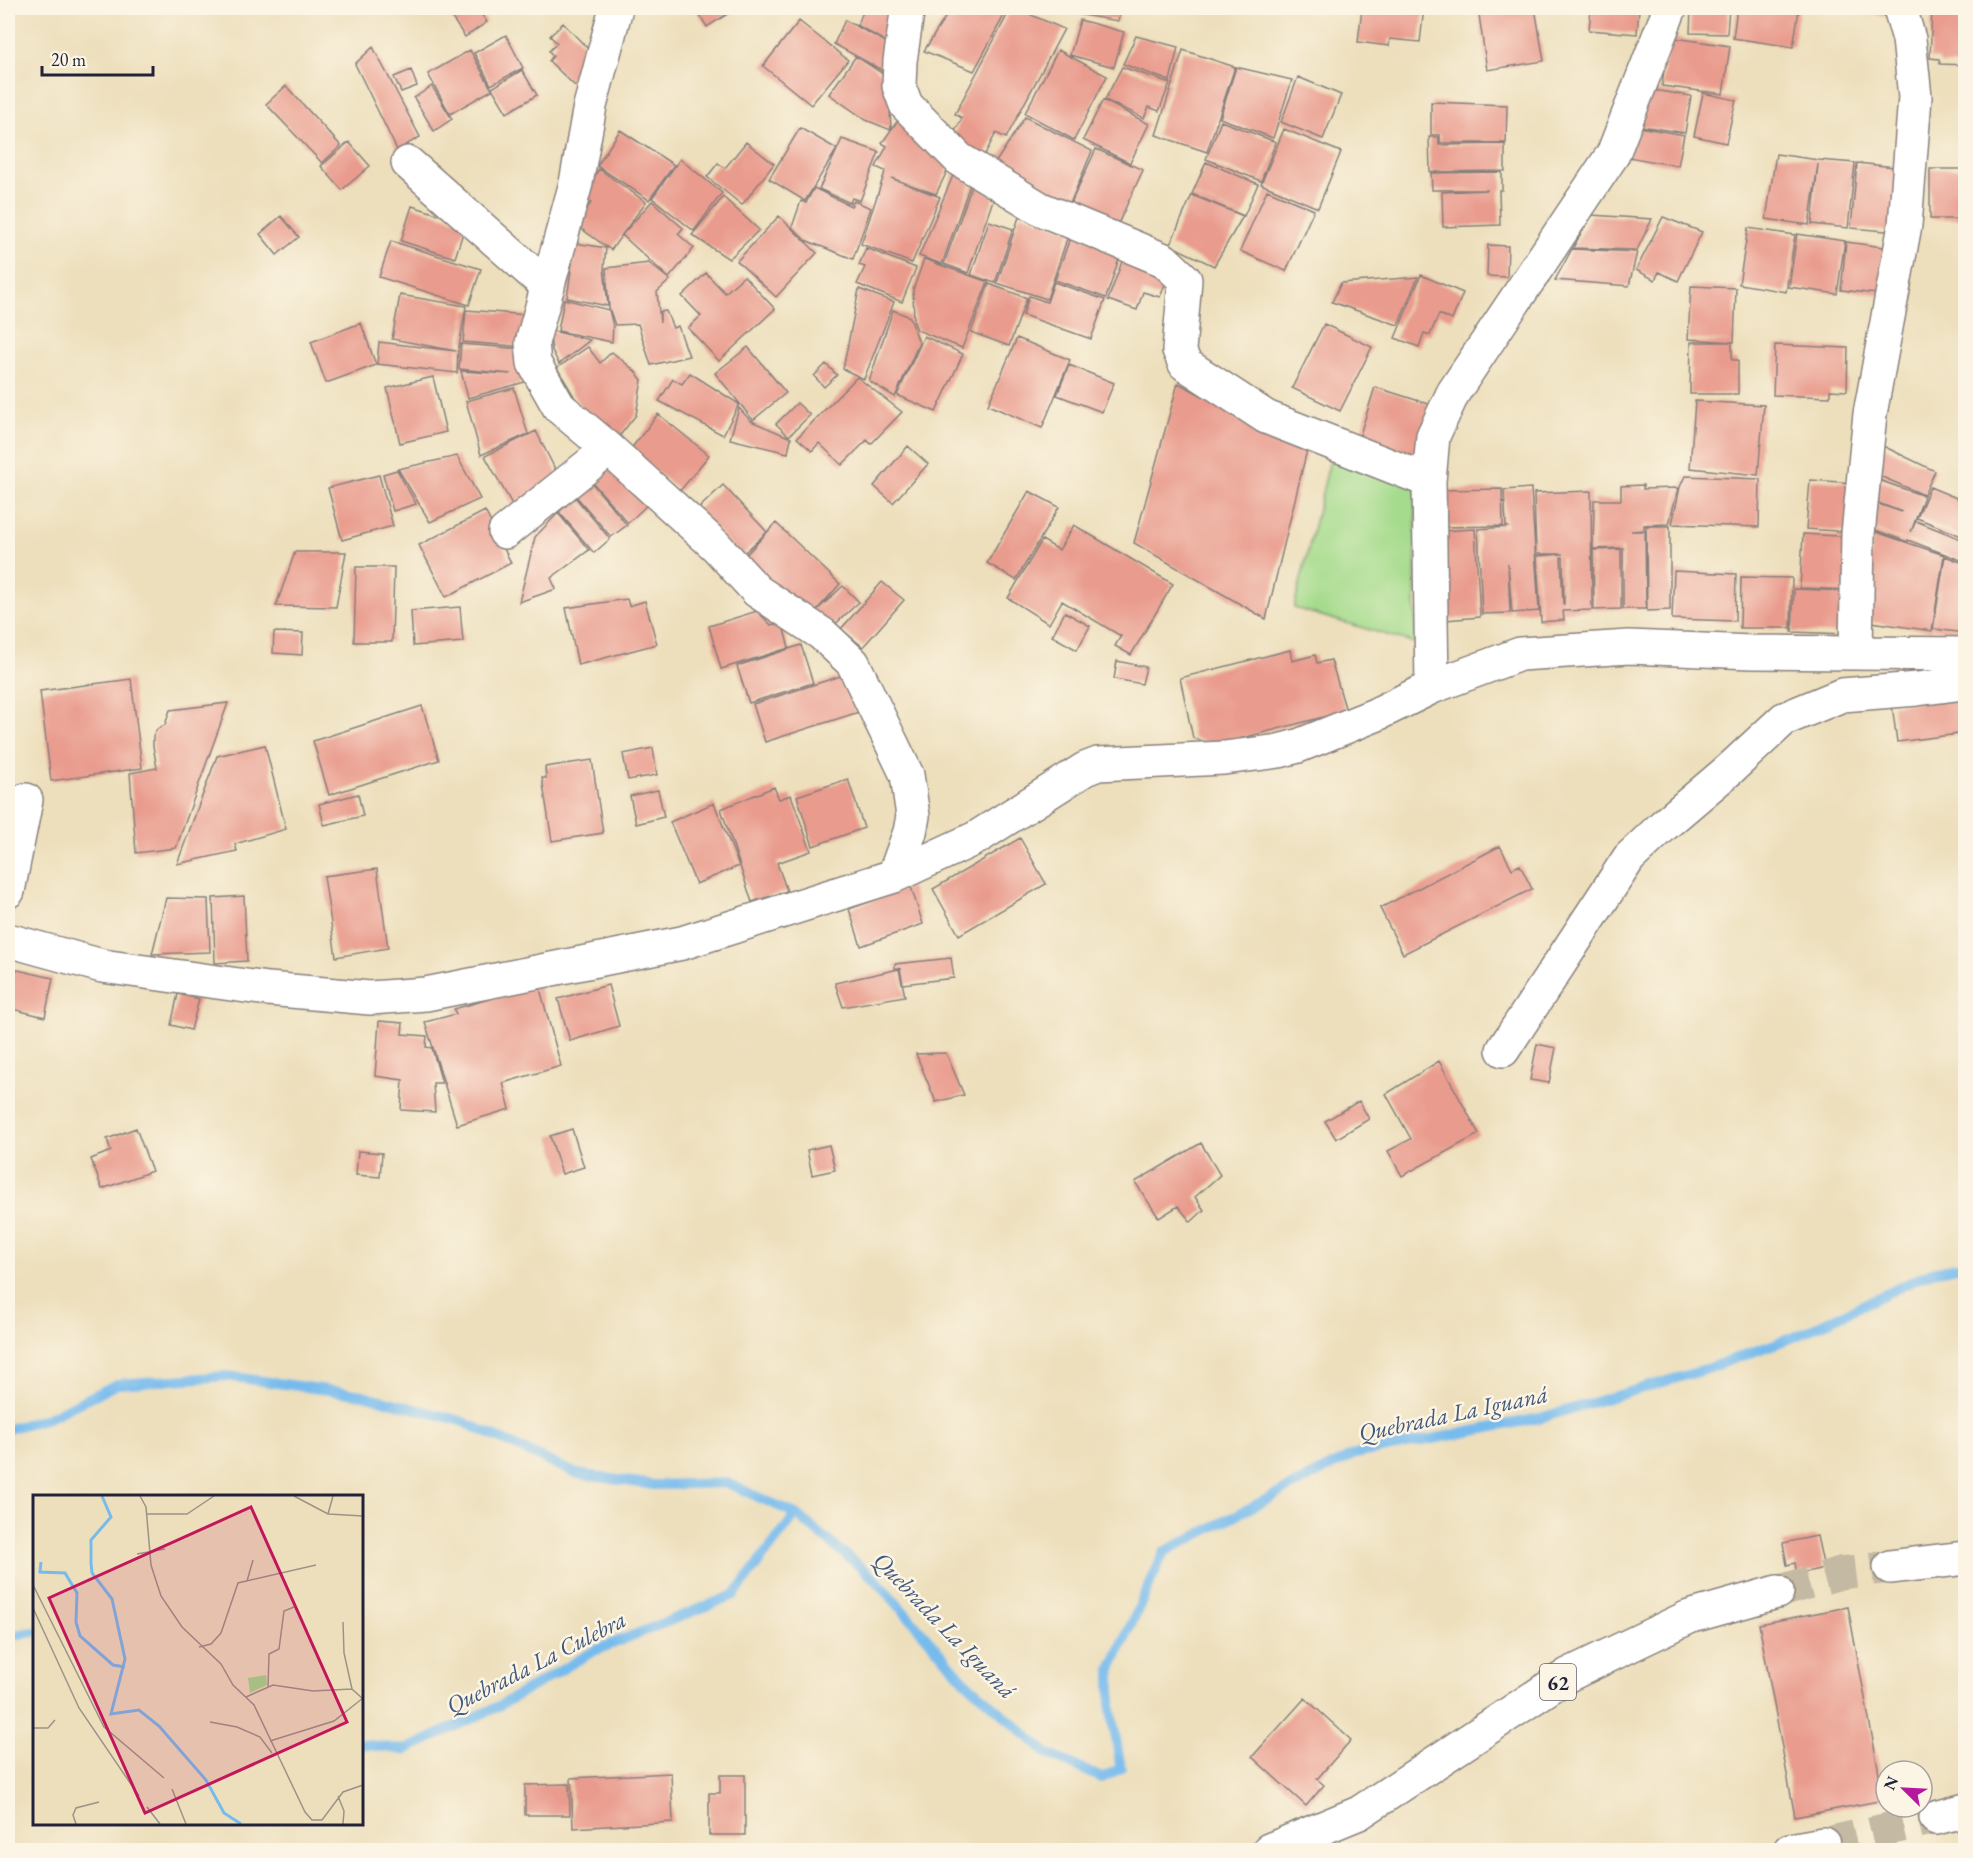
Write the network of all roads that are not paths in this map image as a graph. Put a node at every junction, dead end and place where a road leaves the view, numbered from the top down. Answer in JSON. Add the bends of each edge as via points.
{"nodes":[{"id":1,"x":615,"y":8,"type":"edge"},
{"id":2,"x":1670,"y":8,"type":"edge"},
{"id":3,"x":1900,"y":8,"type":"edge"},
{"id":4,"x":907,"y":13,"type":"dead end"},
{"id":5,"x":408,"y":163,"type":"dead end"},
{"id":6,"x":548,"y":287,"type":"junction"},
{"id":7,"x":609,"y":449,"type":"junction"},
{"id":8,"x":1430,"y":481,"type":"junction"},
{"id":9,"x":505,"y":531,"type":"dead end"},
{"id":10,"x":1856,"y":652,"type":"junction"},
{"id":11,"x":1965,"y":654,"type":"edge"},
{"id":12,"x":1965,"y":680,"type":"edge"},
{"id":13,"x":1432,"y":687,"type":"junction"},
{"id":14,"x":26,"y":800,"type":"dead end"},
{"id":15,"x":894,"y":876,"type":"junction"},
{"id":16,"x":8,"y":891,"type":"edge"},
{"id":17,"x":8,"y":940,"type":"edge"},
{"id":18,"x":1503,"y":1050,"type":"dead end"},
{"id":19,"x":1965,"y":1558,"type":"edge"},
{"id":20,"x":1890,"y":1567,"type":"tunnel mouth"},
{"id":21,"x":1777,"y":1592,"type":"tunnel mouth"},
{"id":22,"x":1823,"y":1844,"type":"dead end"},
{"id":23,"x":1269,"y":1851,"type":"edge"},
{"id":24,"x":1790,"y":1851,"type":"edge"}],
"edges":[{"from":1,"to":6,"type":"main road"},
{"from":2,"to":8,"type":"main road","via":[[1613,154],[1453,393],[1433,436]]},
{"from":3,"to":10,"type":"main road","via":[[1909,39],[1915,97],[1905,225],[1869,425],[1858,534]]},
{"from":4,"to":8,"type":"main road","via":[[899,86],[906,105],[959,159],[1041,209],[1175,268],[1185,280],[1179,351],[1185,364],[1266,417]]},
{"from":5,"to":6,"type":"main road"},
{"from":6,"to":7,"type":"main road","via":[[532,343],[534,363],[559,407]]},
{"from":7,"to":9,"type":"main road"},
{"from":7,"to":15,"type":"main road","via":[[716,546],[757,591],[822,634],[853,663],[908,775],[913,816]]},
{"from":8,"to":13,"type":"main road"},
{"from":10,"to":11,"type":"main road"},
{"from":10,"to":13,"type":"main road","via":[[1629,647],[1520,654]]},
{"from":12,"to":18,"type":"main road","via":[[1917,689],[1842,695],[1784,719],[1629,858]]},
{"from":13,"to":15,"type":"main road","via":[[1375,715],[1279,751],[1224,758],[1098,764],[976,838]]},
{"from":14,"to":16,"type":"main road"},
{"from":15,"to":17,"type":"main road","via":[[682,943],[426,994],[370,998],[268,989],[102,966]]},
{"from":19,"to":20,"type":"main road"},
{"from":21,"to":23,"type":"main road","number":"62","via":[[1689,1617],[1568,1675],[1359,1813]]},
{"from":22,"to":24,"type":"main road"}]}
